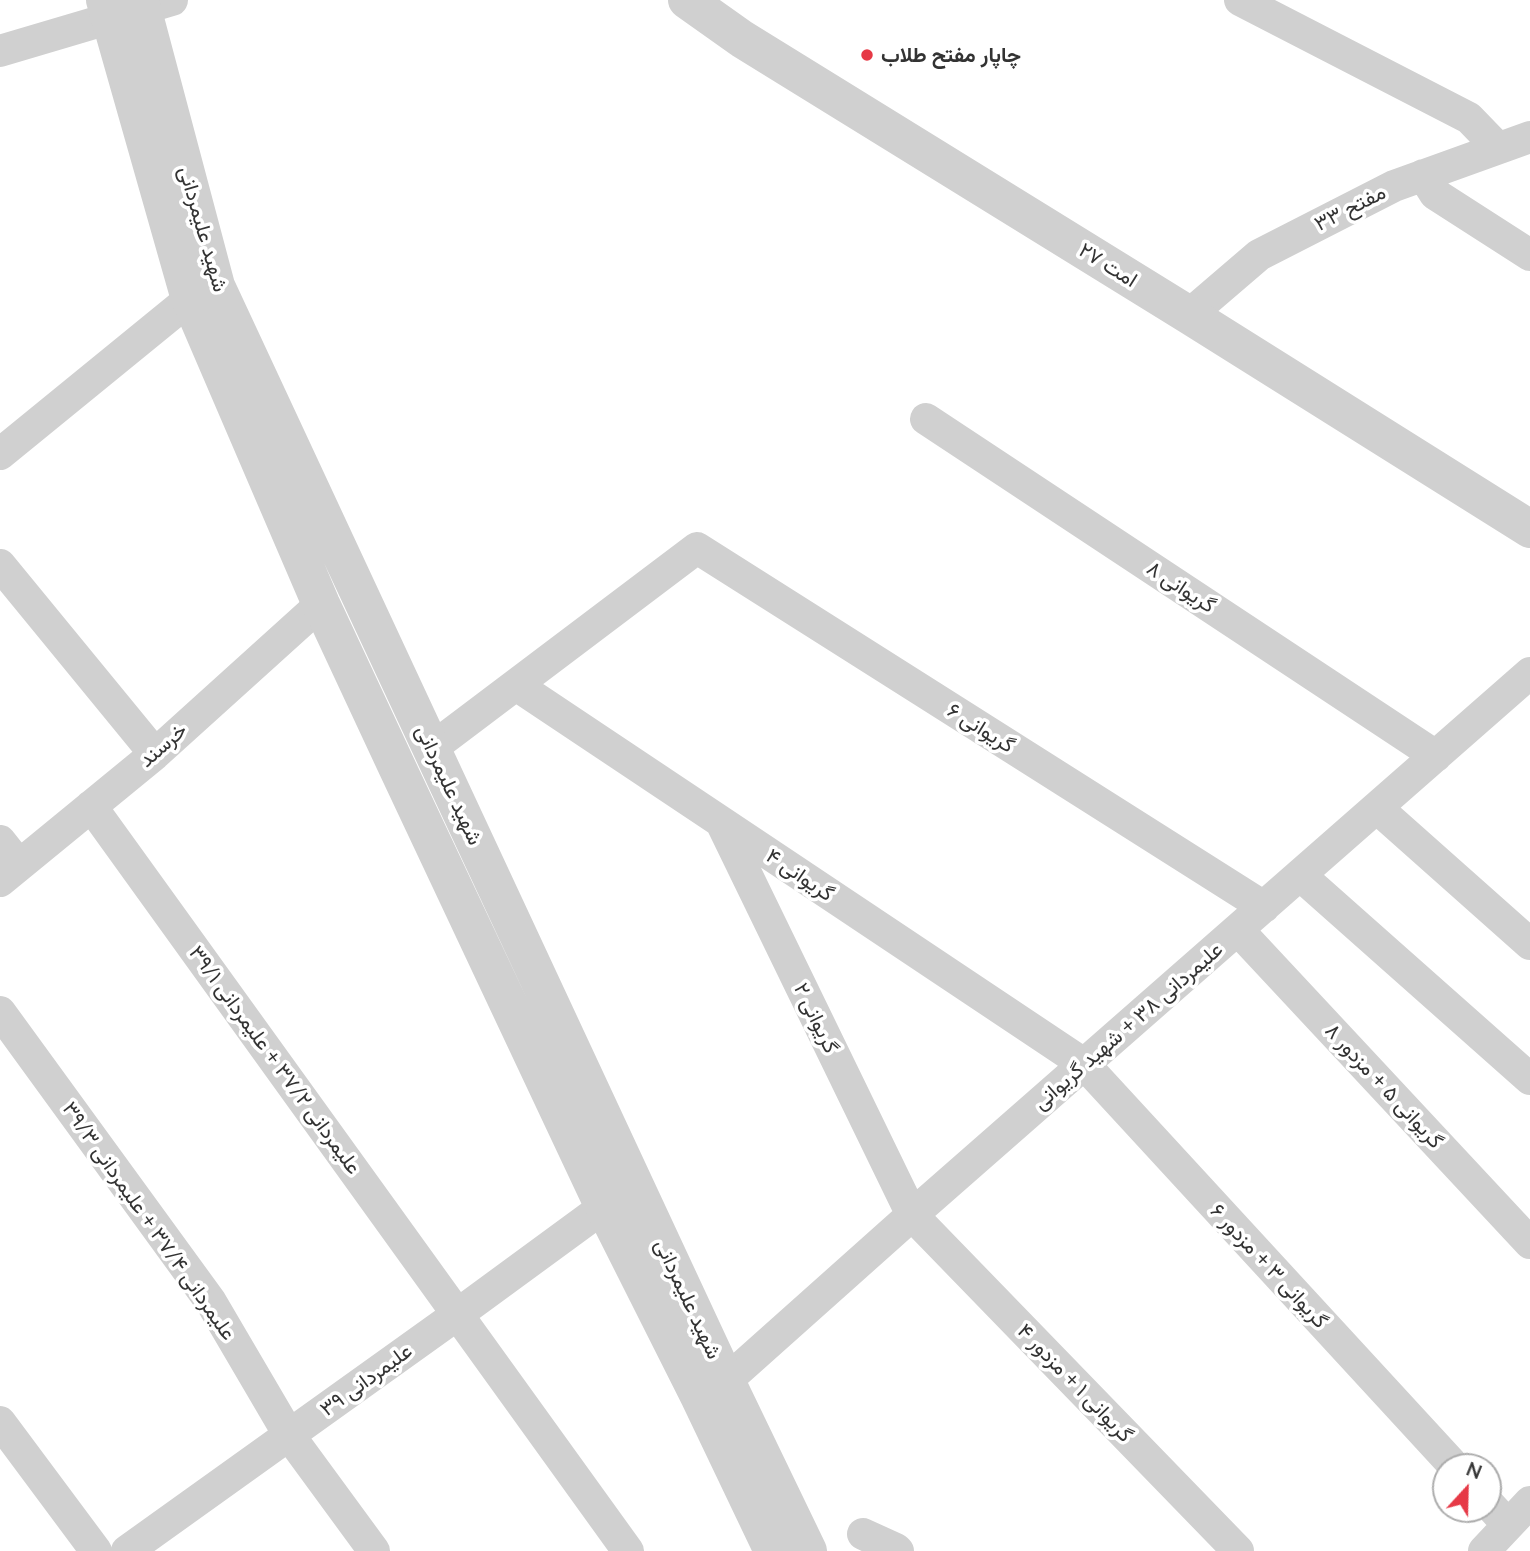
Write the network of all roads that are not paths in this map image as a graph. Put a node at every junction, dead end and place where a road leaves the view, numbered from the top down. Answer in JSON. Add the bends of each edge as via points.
{"nodes":[{"id":1,"x":687,"y":0,"type":"edge"},
{"id":2,"x":1240,"y":0,"type":"edge"},
{"id":3,"x":134,"y":5,"type":"edge"},
{"id":4,"x":0,"y":51,"type":"edge"},
{"id":5,"x":1530,"y":137,"type":"edge"},
{"id":6,"x":1498,"y":148,"type":"junction"},
{"id":7,"x":1423,"y":176,"type":"junction"},
{"id":8,"x":1530,"y":255,"type":"edge"},
{"id":9,"x":203,"y":293,"type":"junction"},
{"id":10,"x":1188,"y":315,"type":"junction"},
{"id":11,"x":926,"y":419,"type":"dead end"},
{"id":12,"x":0,"y":452,"type":"edge"},
{"id":13,"x":1530,"y":529,"type":"edge"},
{"id":14,"x":0,"y":565,"type":"edge"},
{"id":15,"x":355,"y":584,"type":"junction"},
{"id":16,"x":321,"y":604,"type":"junction"},
{"id":17,"x":516,"y":685,"type":"junction"},
{"id":18,"x":1524,"y":689,"type":"edge"},
{"id":19,"x":432,"y":748,"type":"junction"},
{"id":20,"x":155,"y":754,"type":"junction"},
{"id":21,"x":1436,"y":756,"type":"junction"},
{"id":22,"x":397,"y":766,"type":"junction"},
{"id":23,"x":91,"y":806,"type":"junction"},
{"id":24,"x":1377,"y":808,"type":"junction"},
{"id":25,"x":720,"y":821,"type":"junction"},
{"id":26,"x":6,"y":862,"type":"edge"},
{"id":27,"x":1300,"y":875,"type":"junction"},
{"id":28,"x":1264,"y":907,"type":"junction"},
{"id":29,"x":1238,"y":930,"type":"junction"},
{"id":30,"x":1530,"y":944,"type":"edge"},
{"id":31,"x":0,"y":1012,"type":"edge"},
{"id":32,"x":1084,"y":1065,"type":"junction"},
{"id":33,"x":1530,"y":1079,"type":"edge"},
{"id":34,"x":639,"y":1193,"type":"junction"},
{"id":35,"x":604,"y":1207,"type":"junction"},
{"id":36,"x":912,"y":1215,"type":"junction"},
{"id":37,"x":1530,"y":1243,"type":"edge"},
{"id":38,"x":458,"y":1314,"type":"junction"},
{"id":39,"x":713,"y":1389,"type":"junction"},
{"id":40,"x":0,"y":1422,"type":"edge"},
{"id":41,"x":289,"y":1435,"type":"junction"},
{"id":42,"x":1442,"y":1453,"type":"edge"},
{"id":43,"x":1530,"y":1503,"type":"edge"},
{"id":44,"x":1502,"y":1513,"type":"edge"},
{"id":45,"x":1495,"y":1523,"type":"edge"},
{"id":46,"x":863,"y":1534,"type":"dead end"},
{"id":47,"x":96,"y":1551,"type":"edge"},
{"id":48,"x":127,"y":1551,"type":"edge"},
{"id":49,"x":374,"y":1551,"type":"edge"},
{"id":50,"x":628,"y":1551,"type":"edge"},
{"id":51,"x":773,"y":1551,"type":"edge"},
{"id":52,"x":808,"y":1551,"type":"edge"},
{"id":53,"x":898,"y":1551,"type":"edge"},
{"id":54,"x":1238,"y":1551,"type":"edge"},
{"id":55,"x":1484,"y":1551,"type":"edge"}],
"edges":[{"from":1,"to":10,"type":"street","name":"امت ۲۷"},
{"from":2,"to":6,"type":"street","via":[[1469,118]]},
{"from":3,"to":4,"type":"street"},
{"from":3,"to":9,"type":"street","name":"شهید علیمردانی"},
{"from":5,"to":6,"type":"street","name":"مفتح ۳۳"},
{"from":6,"to":7,"type":"street","name":"مفتح ۳۳"},
{"from":7,"to":8,"type":"street","via":[[1435,194]]},
{"from":7,"to":10,"type":"street","name":"مفتح ۳۳","via":[[1394,186],[1259,255]]},
{"from":9,"to":12,"type":"street"},
{"from":9,"to":15,"type":"street","name":"شهید علیمردانی"},
{"from":9,"to":16,"type":"street","name":"شهید علیمردانی"},
{"from":10,"to":13,"type":"street","name":"امت ۲۷"},
{"from":11,"to":21,"type":"street","name":"گریوانی ۸"},
{"from":14,"to":20,"type":"street"},
{"from":15,"to":16,"type":"street"},
{"from":15,"to":19,"type":"street","name":"شهید علیمردانی"},
{"from":16,"to":20,"type":"street","name":"خرسند"},
{"from":16,"to":22,"type":"street","name":"شهید علیمردانی"},
{"from":17,"to":19,"type":"street"},
{"from":17,"to":25,"type":"street","name":"گریوانی ۴"},
{"from":17,"to":28,"type":"street","name":"گریوانی ۶","via":[[697,548]]},
{"from":18,"to":21,"type":"street","name":"علیمردانی ۳۸ + شهید گریوانی"},
{"from":19,"to":22,"type":"street"},
{"from":19,"to":34,"type":"street","name":"شهید علیمردانی"},
{"from":20,"to":23,"type":"street","name":"خرسند"},
{"from":21,"to":24,"type":"street","name":"علیمردانی ۳۸ + شهید گریوانی"},
{"from":22,"to":35,"type":"street","name":"شهید علیمردانی"},
{"from":23,"to":26,"type":"street","name":"خرسند"},
{"from":23,"to":38,"type":"street","name":"علیمردانی ۳۷/۲ + علیمردانی ۳۹/۱"},
{"from":24,"to":27,"type":"street","name":"علیمردانی ۳۸ + شهید گریوانی"},
{"from":24,"to":30,"type":"street"},
{"from":25,"to":32,"type":"street","name":"گریوانی ۴"},
{"from":25,"to":36,"type":"street","name":"گریوانی ۲"},
{"from":27,"to":28,"type":"street","name":"علیمردانی ۳۸ + شهید گریوانی"},
{"from":27,"to":33,"type":"street"},
{"from":28,"to":29,"type":"street","name":"علیمردانی ۳۸ + شهید گریوانی"},
{"from":29,"to":32,"type":"street","name":"علیمردانی ۳۸ + شهید گریوانی"},
{"from":29,"to":37,"type":"street","name":"گریوانی ۵ + مزدور ۸"},
{"from":31,"to":41,"type":"street","name":"علیمردانی ۳۷/۴ + علیمردانی ۳۹/۳","via":[[211,1302]]},
{"from":32,"to":36,"type":"street","name":"علیمردانی ۳۸ + شهید گریوانی"},
{"from":32,"to":42,"type":"street","name":"گریوانی ۳ + مزدور ۶"},
{"from":34,"to":35,"type":"street"},
{"from":34,"to":39,"type":"street","name":"شهید علیمردانی"},
{"from":35,"to":38,"type":"street","name":"علیمردانی ۳۹"},
{"from":35,"to":39,"type":"street","name":"شهید علیمردانی"},
{"from":36,"to":39,"type":"street","name":"علیمردانی ۳۸ + شهید گریوانی"},
{"from":36,"to":54,"type":"street","name":"گریوانی ۱ + مزدور ۴"},
{"from":38,"to":41,"type":"street","name":"علیمردانی ۳۹"},
{"from":38,"to":50,"type":"street","name":"علیمردانی ۳۷/۲ + علیمردانی ۳۹/۱"},
{"from":39,"to":51,"type":"street","name":"شهید علیمردانی"},
{"from":39,"to":52,"type":"street","name":"شهید علیمردانی"},
{"from":40,"to":47,"type":"street"},
{"from":41,"to":48,"type":"street","name":"علیمردانی ۳۹"},
{"from":41,"to":49,"type":"street","name":"علیمردانی ۳۷/۴ + علیمردانی ۳۹/۳"},
{"from":43,"to":44,"type":"street"},
{"from":45,"to":55,"type":"street"},
{"from":46,"to":53,"type":"street"}]}
